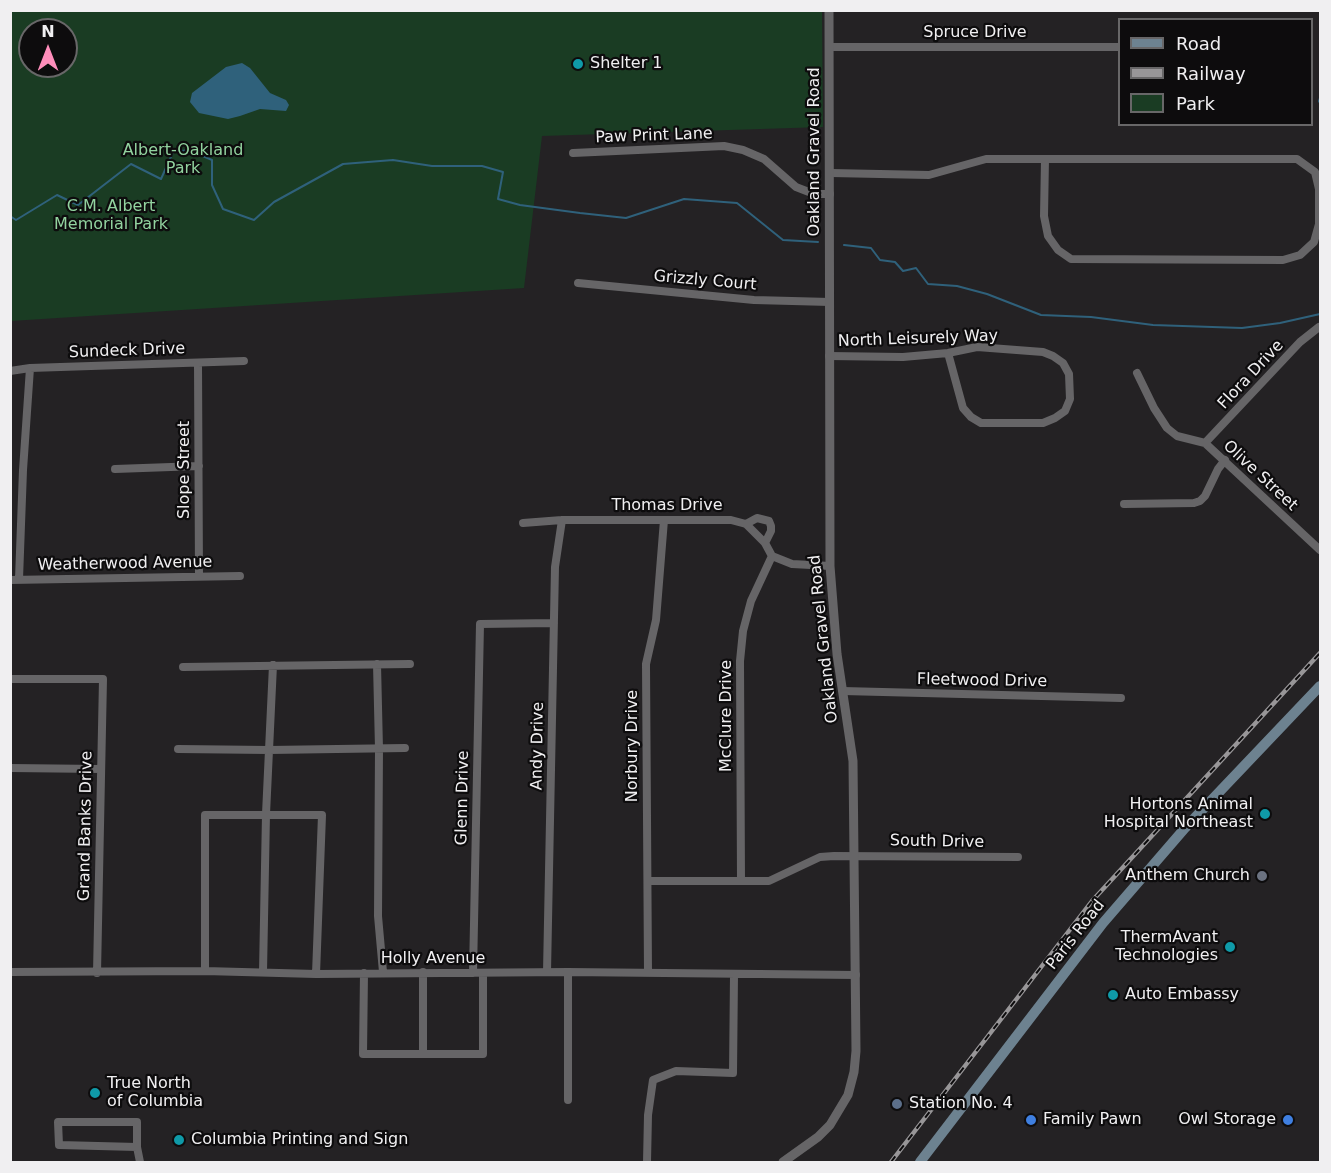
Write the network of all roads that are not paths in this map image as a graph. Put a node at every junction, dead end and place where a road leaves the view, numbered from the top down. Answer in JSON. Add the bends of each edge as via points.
{"nodes":[{"id":1,"x":829,"y":10,"type":"edge"},
{"id":2,"x":830,"y":47,"type":"junction"},
{"id":3,"x":1118,"y":47,"type":"edge"},
{"id":4,"x":573,"y":153,"type":"dead end"},
{"id":5,"x":1045,"y":159,"type":"junction"},
{"id":6,"x":831,"y":174,"type":"junction"},
{"id":7,"x":830,"y":194,"type":"junction"},
{"id":8,"x":578,"y":283,"type":"dead end"},
{"id":9,"x":830,"y":302,"type":"junction"},
{"id":10,"x":1319,"y":327,"type":"dead end"},
{"id":11,"x":948,"y":353,"type":"junction"},
{"id":12,"x":829,"y":356,"type":"junction"},
{"id":13,"x":244,"y":361,"type":"dead end"},
{"id":14,"x":198,"y":363,"type":"junction"},
{"id":15,"x":30,"y":368,"type":"junction"},
{"id":16,"x":10,"y":371,"type":"edge"},
{"id":17,"x":1137,"y":373,"type":"dead end"},
{"id":18,"x":1205,"y":443,"type":"junction"},
{"id":19,"x":1225,"y":460,"type":"junction"},
{"id":20,"x":199,"y":466,"type":"junction"},
{"id":21,"x":115,"y":469,"type":"dead end"},
{"id":22,"x":1124,"y":504,"type":"dead end"},
{"id":23,"x":562,"y":520,"type":"junction"},
{"id":24,"x":664,"y":520,"type":"junction"},
{"id":25,"x":523,"y":523,"type":"dead end"},
{"id":26,"x":746,"y":524,"type":"junction"},
{"id":27,"x":765,"y":543,"type":"junction"},
{"id":28,"x":1320,"y":550,"type":"edge"},
{"id":29,"x":772,"y":556,"type":"junction"},
{"id":30,"x":830,"y":566,"type":"junction"},
{"id":31,"x":199,"y":576,"type":"junction"},
{"id":32,"x":240,"y":576,"type":"dead end"},
{"id":33,"x":15,"y":579,"type":"edge"},
{"id":34,"x":554,"y":623,"type":"junction"},
{"id":35,"x":377,"y":664,"type":"junction"},
{"id":36,"x":410,"y":664,"type":"dead end"},
{"id":37,"x":273,"y":665,"type":"junction"},
{"id":38,"x":183,"y":667,"type":"dead end"},
{"id":39,"x":10,"y":679,"type":"edge"},
{"id":40,"x":1320,"y":688,"type":"edge"},
{"id":41,"x":843,"y":691,"type":"junction"},
{"id":42,"x":1120,"y":698,"type":"dead end"},
{"id":43,"x":405,"y":748,"type":"dead end"},
{"id":44,"x":178,"y":749,"type":"dead end"},
{"id":45,"x":379,"y":749,"type":"junction"},
{"id":46,"x":269,"y":750,"type":"junction"},
{"id":47,"x":10,"y":768,"type":"edge"},
{"id":48,"x":101,"y":769,"type":"junction"},
{"id":49,"x":266,"y":814,"type":"junction"},
{"id":50,"x":855,"y":855,"type":"junction"},
{"id":51,"x":1018,"y":857,"type":"dead end"},
{"id":52,"x":648,"y":881,"type":"junction"},
{"id":53,"x":741,"y":882,"type":"junction"},
{"id":54,"x":205,"y":971,"type":"junction"},
{"id":55,"x":10,"y":972,"type":"edge"},
{"id":56,"x":263,"y":972,"type":"junction"},
{"id":57,"x":383,"y":972,"type":"junction"},
{"id":58,"x":423,"y":972,"type":"junction"},
{"id":59,"x":547,"y":972,"type":"junction"},
{"id":60,"x":568,"y":972,"type":"junction"},
{"id":61,"x":97,"y":973,"type":"junction"},
{"id":62,"x":364,"y":973,"type":"junction"},
{"id":63,"x":473,"y":973,"type":"junction"},
{"id":64,"x":483,"y":973,"type":"junction"},
{"id":65,"x":648,"y":973,"type":"junction"},
{"id":66,"x":316,"y":974,"type":"junction"},
{"id":67,"x":734,"y":975,"type":"junction"},
{"id":68,"x":856,"y":975,"type":"junction"},
{"id":69,"x":423,"y":1053,"type":"junction"},
{"id":70,"x":568,"y":1100,"type":"dead end"},
{"id":71,"x":138,"y":1147,"type":"junction"},
{"id":72,"x":140,"y":1162,"type":"edge"},
{"id":73,"x":647,"y":1162,"type":"edge"},
{"id":74,"x":783,"y":1162,"type":"edge"},
{"id":75,"x":920,"y":1162,"type":"edge"}],
"edges":[{"from":1,"to":2,"type":"street","name":"Oakland Gravel Road"},
{"from":2,"to":3,"type":"street","name":"Spruce Drive"},
{"from":2,"to":6,"type":"street","name":"Oakland Gravel Road"},
{"from":4,"to":7,"type":"street","name":"Paw Print Lane","via":[[724,146],[764,159],[796,187],[814,194]]},
{"from":5,"to":5,"type":"street","via":[[1298,159],[1315,172],[1319,224],[1314,242],[1300,255],[1283,260],[1071,259],[1048,236],[1044,216]]},
{"from":5,"to":6,"type":"street","via":[[986,159],[929,175]]},
{"from":6,"to":7,"type":"street","name":"Oakland Gravel Road"},
{"from":7,"to":9,"type":"street","name":"Oakland Gravel Road"},
{"from":8,"to":9,"type":"street","name":"Grizzly Court","via":[[754,300]]},
{"from":9,"to":12,"type":"street","name":"Oakland Gravel Road"},
{"from":10,"to":18,"type":"street","name":"Flora Drive","via":[[1300,342]]},
{"from":11,"to":11,"type":"street","name":"North Leisurely Way","via":[[977,347],[1053,356],[1069,374],[1070,399],[1065,411],[1043,423],[981,423],[963,408]]},
{"from":11,"to":12,"type":"street","name":"North Leisurely Way"},
{"from":12,"to":30,"type":"street","name":"Oakland Gravel Road"},
{"from":13,"to":14,"type":"street","name":"Sundeck Drive"},
{"from":14,"to":15,"type":"street","name":"Sundeck Drive"},
{"from":14,"to":20,"type":"street","name":"Slope Street"},
{"from":15,"to":16,"type":"street","name":"Sundeck Drive"},
{"from":15,"to":33,"type":"street"},
{"from":17,"to":18,"type":"street","name":"Olive Street","via":[[1167,428],[1177,436]]},
{"from":18,"to":19,"type":"street","name":"Olive Street"},
{"from":19,"to":22,"type":"street","via":[[1200,501]]},
{"from":19,"to":28,"type":"street","name":"Olive Street"},
{"from":20,"to":21,"type":"street"},
{"from":20,"to":31,"type":"street","name":"Slope Street"},
{"from":23,"to":24,"type":"street","name":"Thomas Drive"},
{"from":23,"to":25,"type":"street","name":"Thomas Drive"},
{"from":23,"to":34,"type":"street","name":"Andy Drive","via":[[555,567]]},
{"from":24,"to":26,"type":"street","name":"Thomas Drive","via":[[731,520]]},
{"from":24,"to":52,"type":"street","name":"Norbury Drive","via":[[656,620],[646,664]]},
{"from":26,"to":27,"type":"street","name":"Thomas Drive"},
{"from":26,"to":27,"type":"street","via":[[757,518],[769,521],[771,531]]},
{"from":27,"to":29,"type":"street","name":"Thomas Drive"},
{"from":29,"to":30,"type":"street","via":[[792,564]]},
{"from":29,"to":53,"type":"street","name":"McClure Drive","via":[[751,601],[740,661]]},
{"from":30,"to":41,"type":"street","name":"Oakland Gravel Road"},
{"from":31,"to":32,"type":"street","name":"Weatherwood Avenue"},
{"from":31,"to":33,"type":"street","name":"Weatherwood Avenue"},
{"from":34,"to":59,"type":"street","name":"Andy Drive"},
{"from":34,"to":63,"type":"street","name":"Glenn Drive","via":[[480,624]]},
{"from":35,"to":36,"type":"street"},
{"from":35,"to":37,"type":"street"},
{"from":35,"to":45,"type":"street"},
{"from":37,"to":38,"type":"street"},
{"from":37,"to":46,"type":"street"},
{"from":39,"to":48,"type":"street","name":"Grand Banks Drive","via":[[103,679]]},
{"from":40,"to":75,"type":"main road","name":"Paris Road","via":[[1185,828],[1103,923]]},
{"from":41,"to":42,"type":"street","name":"Fleetwood Drive"},
{"from":41,"to":50,"type":"street","name":"Oakland Gravel Road","via":[[853,760]]},
{"from":43,"to":45,"type":"street"},
{"from":44,"to":46,"type":"street"},
{"from":45,"to":46,"type":"street"},
{"from":45,"to":57,"type":"street","via":[[378,916]]},
{"from":46,"to":49,"type":"street"},
{"from":47,"to":48,"type":"street"},
{"from":48,"to":61,"type":"street","name":"Grand Banks Drive"},
{"from":49,"to":54,"type":"street","via":[[205,814]]},
{"from":49,"to":56,"type":"street"},
{"from":49,"to":66,"type":"street","via":[[322,815]]},
{"from":50,"to":51,"type":"street","name":"South Drive"},
{"from":50,"to":53,"type":"street","name":"South Drive","via":[[820,857],[769,881]]},
{"from":50,"to":68,"type":"street","name":"Oakland Gravel Road"},
{"from":52,"to":53,"type":"street","name":"South Drive"},
{"from":52,"to":65,"type":"street","name":"Norbury Drive"},
{"from":54,"to":56,"type":"street","name":"Holly Avenue"},
{"from":54,"to":61,"type":"street","name":"Holly Avenue"},
{"from":55,"to":61,"type":"street","name":"Holly Avenue"},
{"from":56,"to":66,"type":"street","name":"Holly Avenue"},
{"from":57,"to":58,"type":"street","name":"Holly Avenue"},
{"from":57,"to":62,"type":"street","name":"Holly Avenue"},
{"from":58,"to":63,"type":"street","name":"Holly Avenue"},
{"from":58,"to":69,"type":"street"},
{"from":59,"to":60,"type":"street","name":"Holly Avenue"},
{"from":59,"to":64,"type":"street","name":"Holly Avenue"},
{"from":60,"to":65,"type":"street","name":"Holly Avenue"},
{"from":60,"to":70,"type":"street"},
{"from":62,"to":66,"type":"street","name":"Holly Avenue"},
{"from":62,"to":69,"type":"street","via":[[363,1054]]},
{"from":63,"to":64,"type":"street","name":"Holly Avenue"},
{"from":64,"to":69,"type":"street","via":[[483,1054]]},
{"from":65,"to":67,"type":"street","name":"Holly Avenue"},
{"from":67,"to":68,"type":"street","name":"Holly Avenue"},
{"from":67,"to":73,"type":"street","via":[[733,1073],[676,1071],[653,1080]]},
{"from":68,"to":74,"type":"street","name":"Oakland Gravel Road","via":[[856,1051],[848,1095],[830,1125]]},
{"from":71,"to":71,"type":"street","via":[[59,1145],[58,1122],[137,1122]]},
{"from":71,"to":72,"type":"street"}]}
